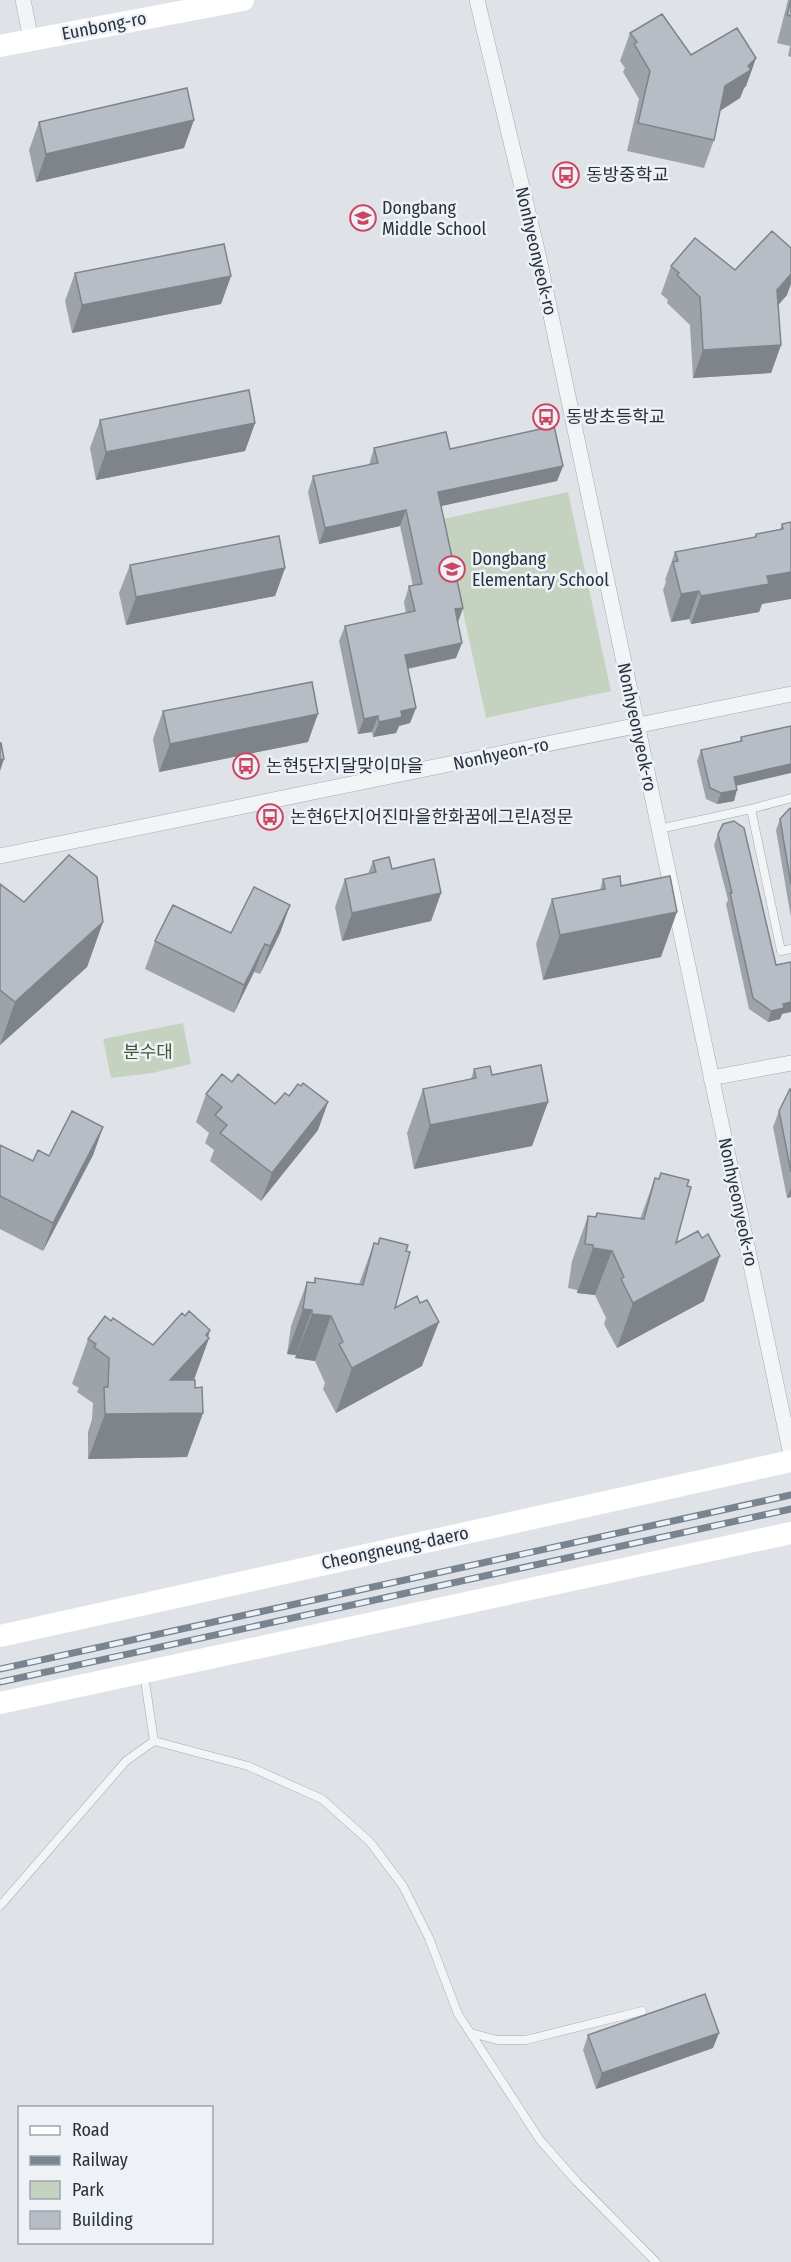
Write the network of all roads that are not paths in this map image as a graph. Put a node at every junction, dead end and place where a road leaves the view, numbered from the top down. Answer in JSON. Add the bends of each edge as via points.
{"nodes":[{"id":1,"x":23,"y":0,"type":"edge"},
{"id":2,"x":243,"y":0,"type":"edge"},
{"id":3,"x":477,"y":0,"type":"edge"},
{"id":4,"x":32,"y":40,"type":"junction"},
{"id":5,"x":0,"y":46,"type":"edge"},
{"id":6,"x":791,"y":694,"type":"edge"},
{"id":7,"x":637,"y":726,"type":"junction"},
{"id":8,"x":791,"y":798,"type":"edge"},
{"id":9,"x":751,"y":809,"type":"junction"},
{"id":10,"x":659,"y":829,"type":"junction"},
{"id":11,"x":0,"y":856,"type":"edge"},
{"id":12,"x":791,"y":949,"type":"edge"},
{"id":13,"x":791,"y":1063,"type":"edge"},
{"id":14,"x":711,"y":1078,"type":"junction"},
{"id":15,"x":791,"y":1455,"type":"edge"},
{"id":16,"x":791,"y":1461,"type":"edge"},
{"id":17,"x":791,"y":1533,"type":"edge"},
{"id":18,"x":0,"y":1636,"type":"edge"},
{"id":19,"x":144,"y":1672,"type":"junction"},
{"id":20,"x":0,"y":1703,"type":"edge"},
{"id":21,"x":154,"y":1741,"type":"junction"},
{"id":22,"x":0,"y":1906,"type":"edge"},
{"id":23,"x":642,"y":2011,"type":"dead end"},
{"id":24,"x":471,"y":2033,"type":"junction"},
{"id":25,"x":656,"y":2262,"type":"edge"}],
"edges":[{"from":1,"to":4,"type":"street"},
{"from":2,"to":4,"type":"main road","name":"Eunbong-ro"},
{"from":3,"to":7,"type":"street","name":"Nonhyeonyeok-ro","via":[[538,254]]},
{"from":4,"to":5,"type":"main road","name":"Eunbong-ro"},
{"from":6,"to":7,"type":"street","name":"Nonhyeon-ro"},
{"from":7,"to":10,"type":"street","name":"Nonhyeonyeok-ro"},
{"from":7,"to":11,"type":"street","name":"Nonhyeon-ro"},
{"from":8,"to":9,"type":"lane"},
{"from":9,"to":10,"type":"lane"},
{"from":9,"to":12,"type":"lane","via":[[781,951]]},
{"from":10,"to":14,"type":"street","name":"Nonhyeonyeok-ro"},
{"from":13,"to":14,"type":"street"},
{"from":14,"to":15,"type":"street","name":"Nonhyeonyeok-ro"},
{"from":16,"to":18,"type":"main road","name":"Cheongneung-daero"},
{"from":17,"to":19,"type":"main road"},
{"from":19,"to":20,"type":"main road"},
{"from":19,"to":21,"type":"lane"},
{"from":21,"to":22,"type":"lane","via":[[126,1761]]},
{"from":21,"to":24,"type":"lane","via":[[248,1767],[322,1799],[370,1842],[403,1886],[429,1938],[458,2014]]},
{"from":23,"to":24,"type":"lane","via":[[526,2040],[497,2040]]},
{"from":24,"to":25,"type":"lane","via":[[540,2140]]}]}
